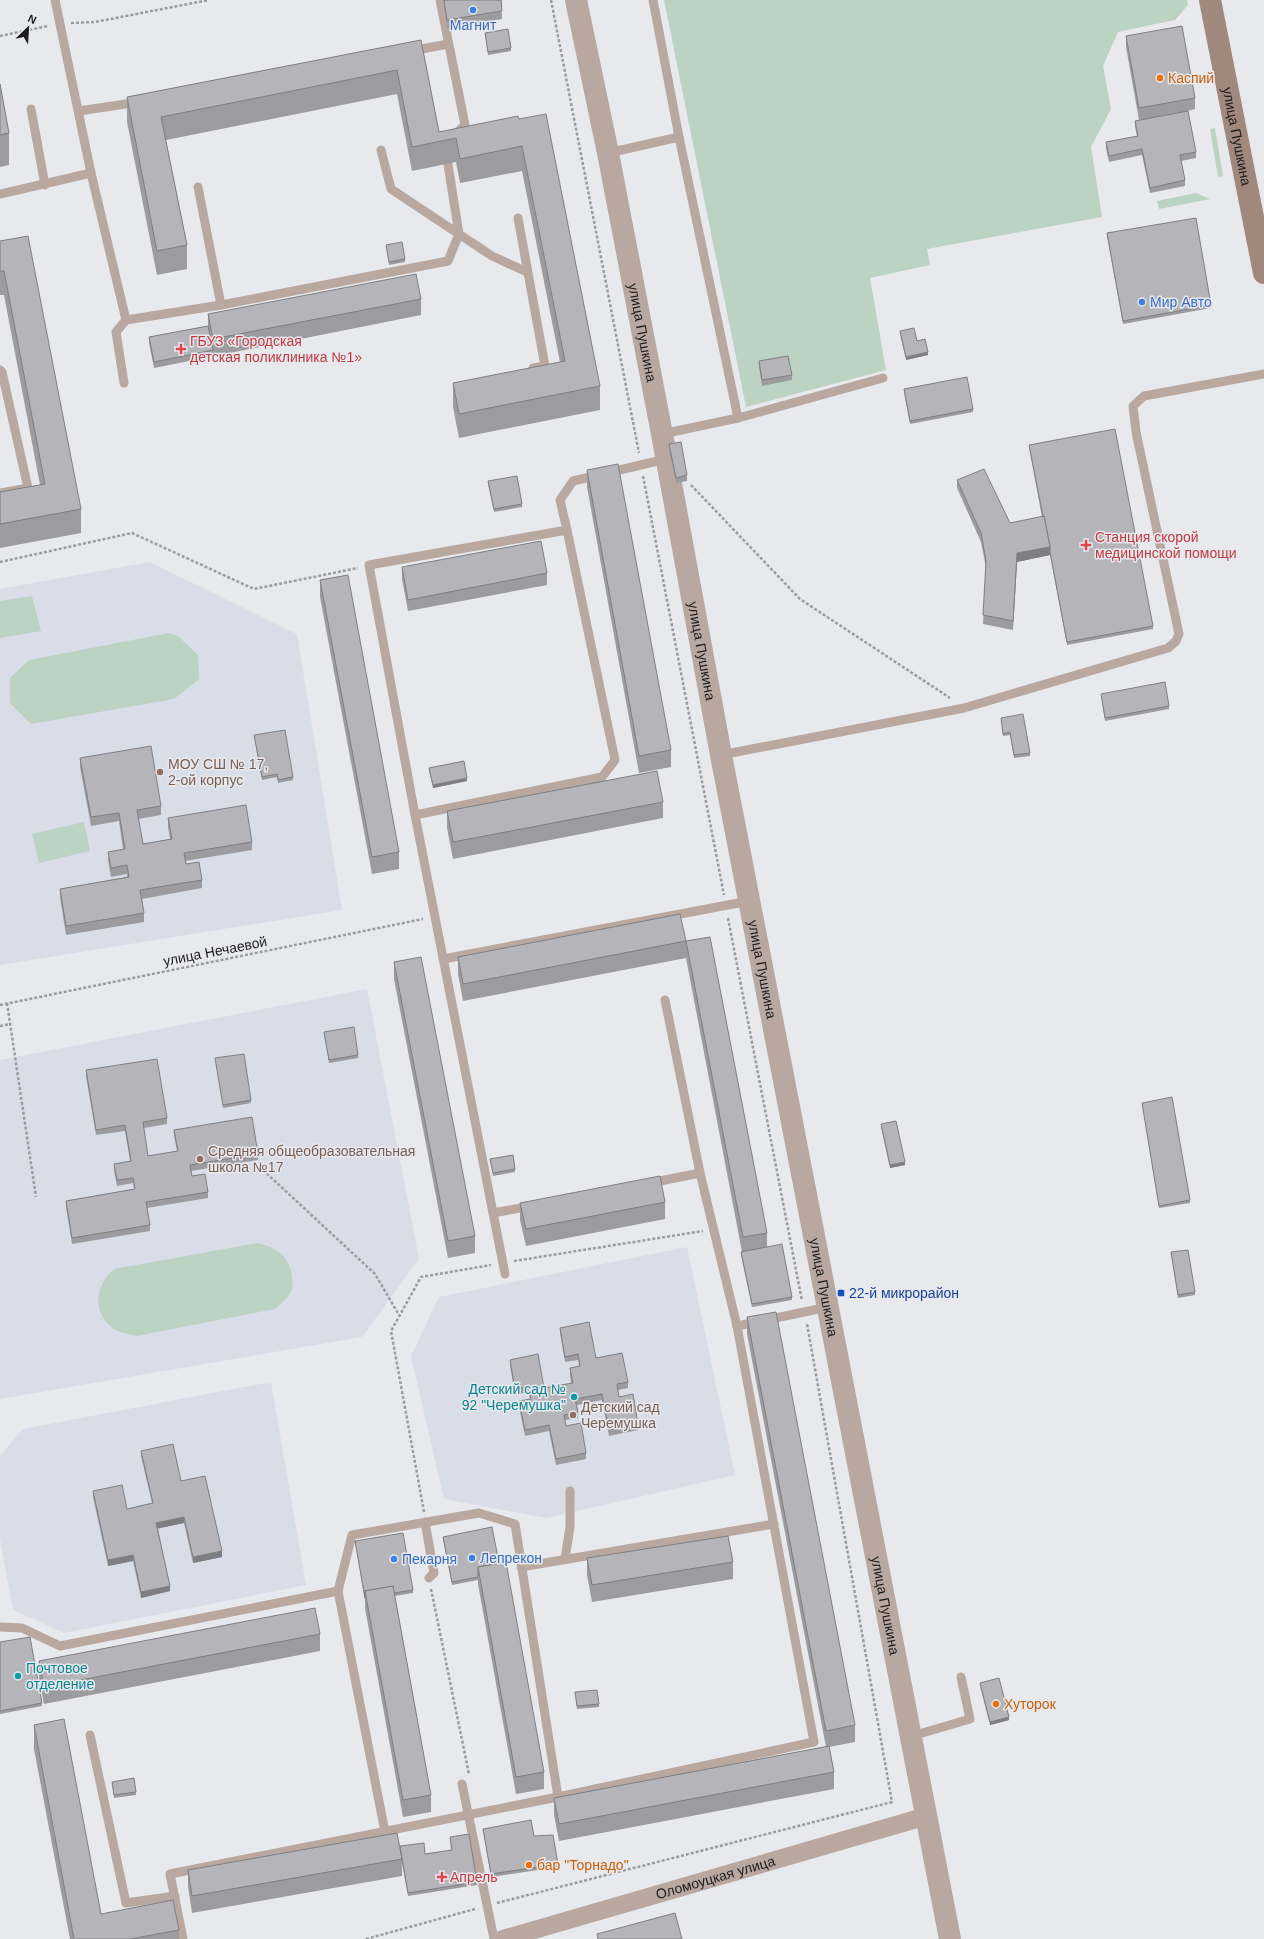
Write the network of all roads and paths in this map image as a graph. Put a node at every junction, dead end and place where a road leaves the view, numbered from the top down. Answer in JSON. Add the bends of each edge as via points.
{"nodes":[{"id":1,"x":55,"y":0,"type":"edge"},
{"id":2,"x":209,"y":0,"type":"edge"},
{"id":3,"x":440,"y":0,"type":"edge"},
{"id":4,"x":576,"y":0,"type":"edge"},
{"id":5,"x":653,"y":0,"type":"edge"},
{"id":6,"x":1214,"y":1,"type":"edge"},
{"id":7,"x":59,"y":24,"type":"junction"},
{"id":8,"x":0,"y":36,"type":"edge"},
{"id":9,"x":448,"y":44,"type":"junction"},
{"id":10,"x":401,"y":53,"type":"edge"},
{"id":11,"x":152,"y":100,"type":"edge"},
{"id":12,"x":31,"y":109,"type":"dead end"},
{"id":13,"x":79,"y":111,"type":"junction"},
{"id":14,"x":679,"y":137,"type":"junction"},
{"id":15,"x":381,"y":150,"type":"dead end"},
{"id":16,"x":608,"y":153,"type":"junction"},
{"id":17,"x":91,"y":173,"type":"junction"},
{"id":18,"x":45,"y":185,"type":"junction"},
{"id":19,"x":198,"y":187,"type":"dead end"},
{"id":20,"x":0,"y":194,"type":"edge"},
{"id":21,"x":518,"y":218,"type":"dead end"},
{"id":22,"x":459,"y":234,"type":"junction"},
{"id":23,"x":527,"y":272,"type":"junction"},
{"id":24,"x":1264,"y":273,"type":"edge"},
{"id":25,"x":221,"y":305,"type":"junction"},
{"id":26,"x":126,"y":320,"type":"junction"},
{"id":27,"x":0,"y":370,"type":"edge"},
{"id":28,"x":522,"y":371,"type":"edge"},
{"id":29,"x":1264,"y":374,"type":"edge"},
{"id":30,"x":883,"y":378,"type":"dead end"},
{"id":31,"x":124,"y":383,"type":"dead end"},
{"id":32,"x":738,"y":418,"type":"junction"},
{"id":33,"x":662,"y":434,"type":"junction"},
{"id":34,"x":666,"y":459,"type":"junction"},
{"id":35,"x":687,"y":481,"type":"edge"},
{"id":36,"x":0,"y":494,"type":"edge"},
{"id":37,"x":567,"y":530,"type":"junction"},
{"id":38,"x":0,"y":562,"type":"edge"},
{"id":39,"x":369,"y":565,"type":"junction"},
{"id":40,"x":964,"y":708,"type":"junction"},
{"id":41,"x":721,"y":755,"type":"junction"},
{"id":42,"x":415,"y":815,"type":"junction"},
{"id":43,"x":749,"y":900,"type":"junction"},
{"id":44,"x":434,"y":917,"type":"junction"},
{"id":45,"x":443,"y":959,"type":"junction"},
{"id":46,"x":665,"y":1000,"type":"dead end"},
{"id":47,"x":7,"y":1003,"type":"junction"},
{"id":48,"x":0,"y":1005,"type":"edge"},
{"id":49,"x":10,"y":1024,"type":"junction"},
{"id":50,"x":0,"y":1026,"type":"edge"},
{"id":51,"x":263,"y":1170,"type":"dead end"},
{"id":52,"x":700,"y":1174,"type":"junction"},
{"id":53,"x":639,"y":1185,"type":"edge"},
{"id":54,"x":36,"y":1197,"type":"dead end"},
{"id":55,"x":539,"y":1205,"type":"edge"},
{"id":56,"x":493,"y":1213,"type":"junction"},
{"id":57,"x":713,"y":1229,"type":"junction"},
{"id":58,"x":503,"y":1263,"type":"junction"},
{"id":59,"x":505,"y":1274,"type":"dead end"},
{"id":60,"x":828,"y":1307,"type":"junction"},
{"id":61,"x":400,"y":1315,"type":"junction"},
{"id":62,"x":737,"y":1326,"type":"junction"},
{"id":63,"x":570,"y":1491,"type":"dead end"},
{"id":64,"x":425,"y":1522,"type":"junction"},
{"id":65,"x":774,"y":1524,"type":"junction"},
{"id":66,"x":565,"y":1559,"type":"junction"},
{"id":67,"x":521,"y":1566,"type":"junction"},
{"id":68,"x":429,"y":1578,"type":"joint"},
{"id":69,"x":338,"y":1591,"type":"junction"},
{"id":70,"x":0,"y":1627,"type":"edge"},
{"id":71,"x":961,"y":1677,"type":"dead end"},
{"id":72,"x":90,"y":1735,"type":"dead end"},
{"id":73,"x":912,"y":1736,"type":"junction"},
{"id":74,"x":462,"y":1784,"type":"joint"},
{"id":75,"x":558,"y":1797,"type":"junction"},
{"id":76,"x":468,"y":1815,"type":"junction"},
{"id":77,"x":927,"y":1816,"type":"junction"},
{"id":78,"x":385,"y":1832,"type":"junction"},
{"id":79,"x":174,"y":1896,"type":"junction"},
{"id":80,"x":183,"y":1939,"type":"edge"},
{"id":81,"x":494,"y":1939,"type":"edge"},
{"id":82,"x":503,"y":1939,"type":"edge"},
{"id":83,"x":950,"y":1939,"type":"edge"}],
"edges":[{"from":1,"to":7,"type":"lane"},
{"from":2,"to":7,"type":"path","via":[[96,22]]},
{"from":3,"to":9,"type":"lane"},
{"from":4,"to":16,"type":"street","name":"улица Пушкина"},
{"from":5,"to":14,"type":"lane"},
{"from":6,"to":24,"type":"main road","name":"улица Пушкина"},
{"from":7,"to":8,"type":"path"},
{"from":7,"to":13,"type":"lane"},
{"from":9,"to":10,"type":"lane"},
{"from":9,"to":22,"type":"lane","via":[[465,125],[445,143]]},
{"from":11,"to":13,"type":"lane"},
{"from":12,"to":18,"type":"lane"},
{"from":13,"to":17,"type":"lane"},
{"from":14,"to":16,"type":"lane"},
{"from":14,"to":32,"type":"lane"},
{"from":15,"to":22,"type":"lane","via":[[391,189]]},
{"from":16,"to":33,"type":"street","name":"улица Пушкина"},
{"from":17,"to":18,"type":"lane"},
{"from":17,"to":26,"type":"lane"},
{"from":18,"to":20,"type":"lane"},
{"from":19,"to":25,"type":"lane"},
{"from":21,"to":23,"type":"lane"},
{"from":22,"to":23,"type":"lane","via":[[492,256]]},
{"from":22,"to":25,"type":"lane","via":[[448,261]]},
{"from":23,"to":28,"type":"lane","via":[[545,366]]},
{"from":25,"to":26,"type":"lane"},
{"from":26,"to":31,"type":"lane","via":[[116,332]]},
{"from":27,"to":36,"type":"lane","via":[[28,488]]},
{"from":29,"to":40,"type":"lane","via":[[1144,396],[1133,406],[1136,432],[1179,634],[1176,642],[1168,648]]},
{"from":30,"to":32,"type":"lane"},
{"from":32,"to":33,"type":"lane"},
{"from":33,"to":34,"type":"street","name":"улица Пушкина"},
{"from":34,"to":37,"type":"lane","via":[[573,481],[560,500]]},
{"from":34,"to":41,"type":"street","name":"улица Пушкина"},
{"from":35,"to":40,"type":"path","via":[[800,599]]},
{"from":37,"to":39,"type":"lane"},
{"from":37,"to":42,"type":"lane","via":[[615,760],[602,777]]},
{"from":38,"to":39,"type":"path","via":[[132,533],[254,589]]},
{"from":39,"to":42,"type":"lane"},
{"from":40,"to":41,"type":"lane"},
{"from":41,"to":43,"type":"street","name":"улица Пушкина"},
{"from":42,"to":44,"type":"lane"},
{"from":43,"to":45,"type":"lane"},
{"from":43,"to":60,"type":"street","name":"улица Пушкина"},
{"from":44,"to":45,"type":"lane"},
{"from":44,"to":47,"type":"path","name":"улица Нечаевой"},
{"from":45,"to":56,"type":"lane"},
{"from":46,"to":52,"type":"lane"},
{"from":47,"to":48,"type":"path","name":"улица Нечаевой"},
{"from":47,"to":49,"type":"path"},
{"from":49,"to":50,"type":"path"},
{"from":49,"to":54,"type":"path"},
{"from":51,"to":61,"type":"path","via":[[375,1274]]},
{"from":52,"to":53,"type":"lane"},
{"from":52,"to":57,"type":"lane"},
{"from":55,"to":56,"type":"lane"},
{"from":56,"to":58,"type":"lane"},
{"from":57,"to":58,"type":"path"},
{"from":57,"to":62,"type":"lane"},
{"from":58,"to":59,"type":"lane"},
{"from":58,"to":61,"type":"path","via":[[421,1277]]},
{"from":60,"to":62,"type":"lane"},
{"from":60,"to":73,"type":"street","name":"улица Пушкина"},
{"from":61,"to":64,"type":"path","via":[[391,1331]]},
{"from":62,"to":65,"type":"lane"},
{"from":63,"to":66,"type":"lane","via":[[570,1527]]},
{"from":64,"to":67,"type":"lane","via":[[479,1513],[515,1524]]},
{"from":64,"to":68,"type":"lane","via":[[434,1573]]},
{"from":64,"to":69,"type":"lane","via":[[352,1535]]},
{"from":65,"to":66,"type":"lane"},
{"from":65,"to":75,"type":"lane","via":[[814,1742]]},
{"from":66,"to":67,"type":"lane"},
{"from":67,"to":75,"type":"lane"},
{"from":68,"to":74,"type":"path","via":[[470,1782]]},
{"from":69,"to":70,"type":"lane","via":[[60,1646],[22,1628]]},
{"from":69,"to":78,"type":"lane"},
{"from":71,"to":73,"type":"lane","via":[[970,1719]]},
{"from":72,"to":79,"type":"lane","via":[[126,1903]]},
{"from":73,"to":77,"type":"street","name":"улица Пушкина"},
{"from":74,"to":76,"type":"lane"},
{"from":75,"to":76,"type":"lane"},
{"from":76,"to":78,"type":"lane"},
{"from":76,"to":81,"type":"lane"},
{"from":77,"to":82,"type":"street","name":"Оломоуцкая улица"},
{"from":77,"to":83,"type":"street","name":"улица Пушкина"},
{"from":78,"to":79,"type":"lane","via":[[170,1874]]},
{"from":79,"to":80,"type":"lane"}]}
